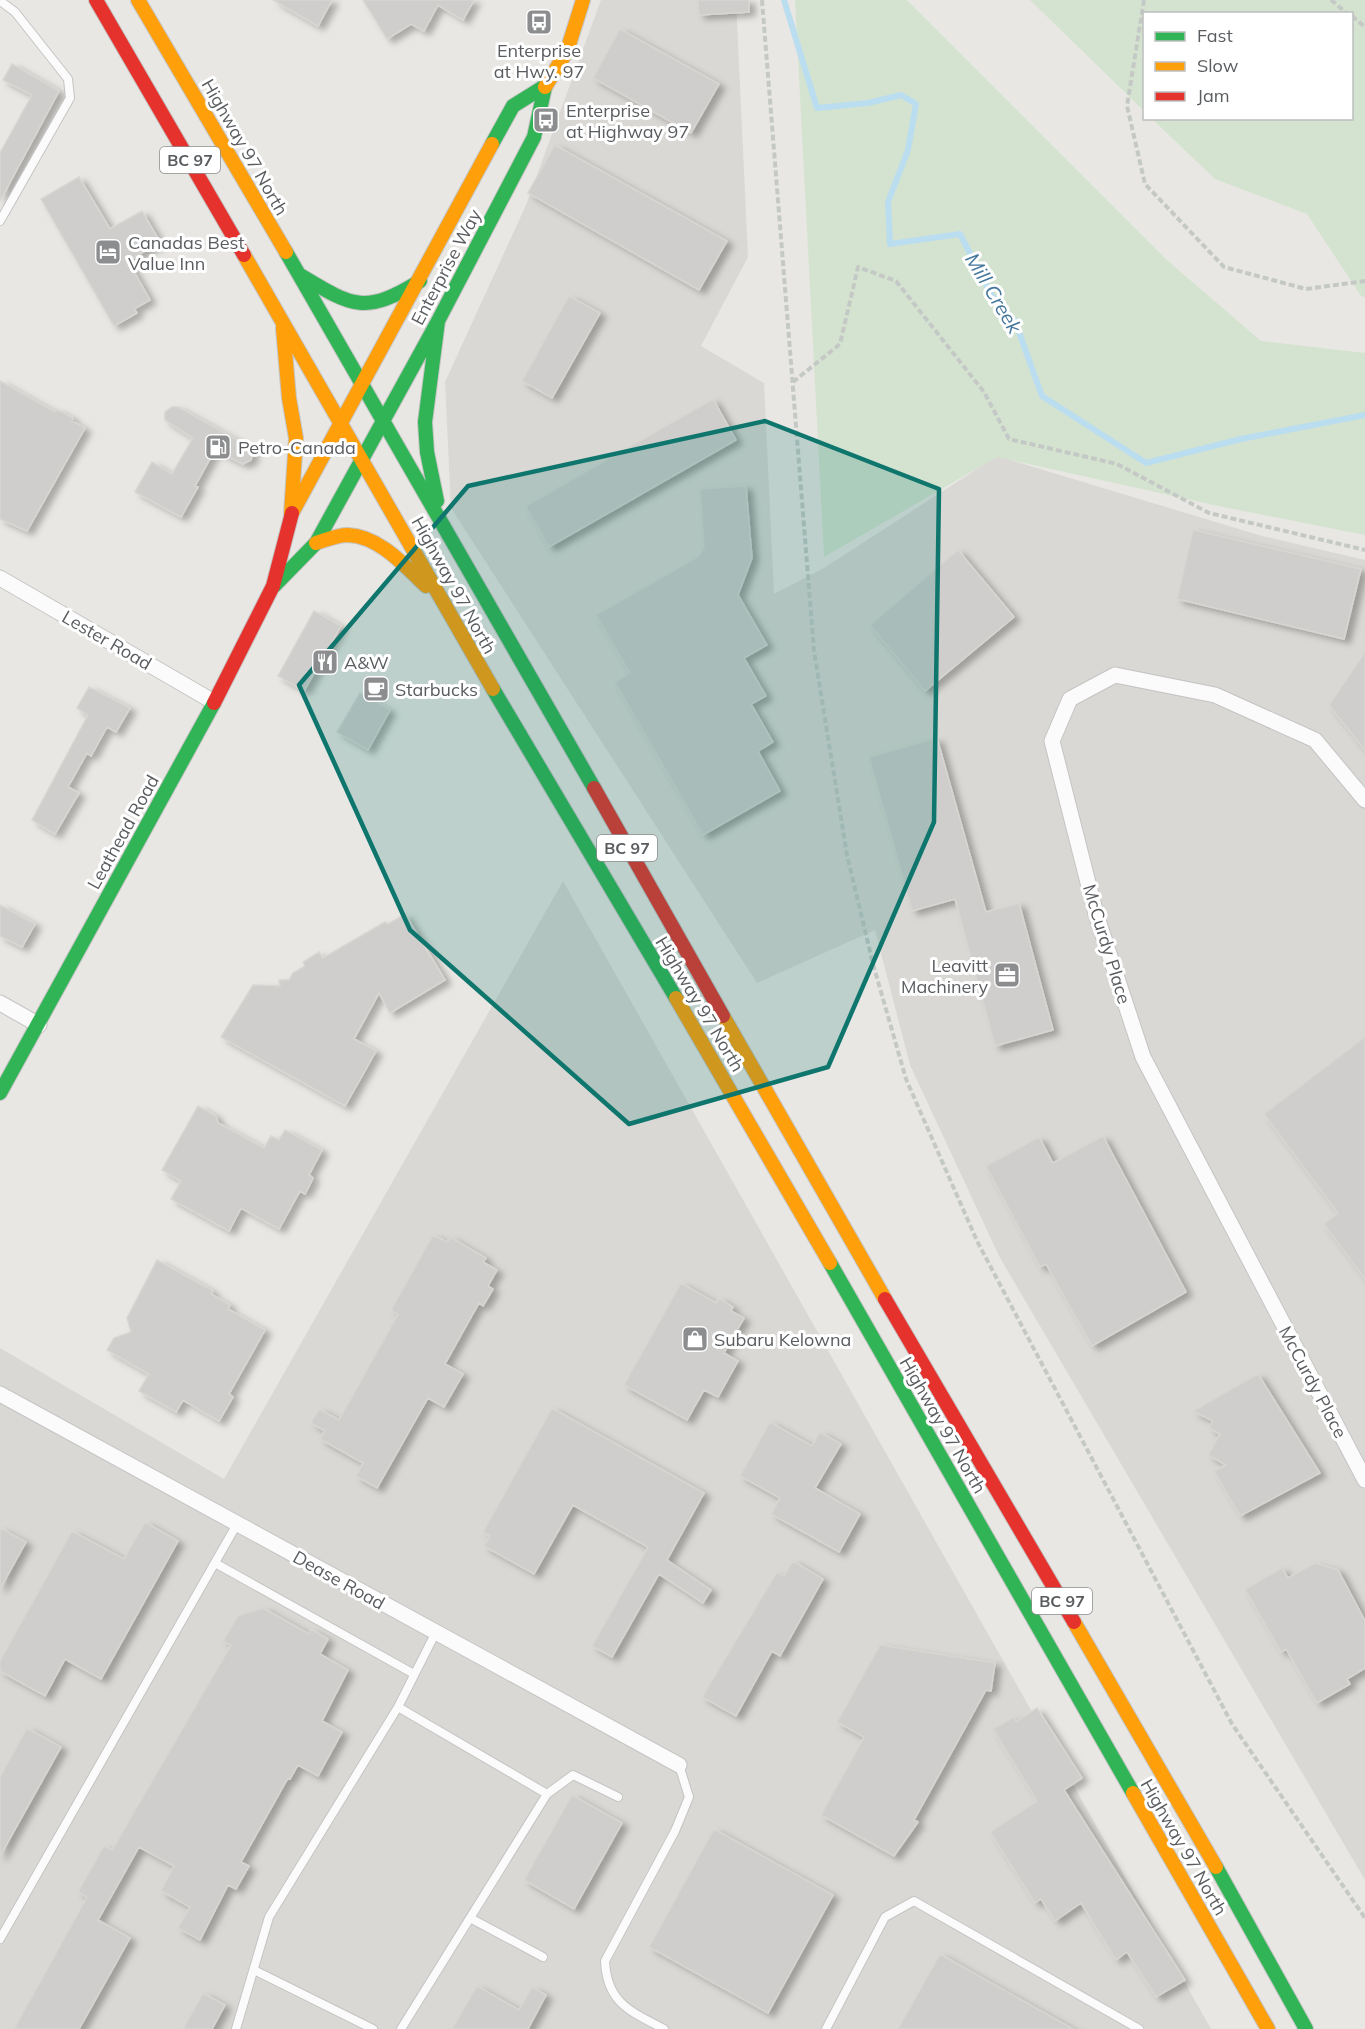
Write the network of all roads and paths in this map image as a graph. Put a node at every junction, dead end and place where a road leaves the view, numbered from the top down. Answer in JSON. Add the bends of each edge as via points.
{"nodes":[{"id":1,"x":96,"y":0,"type":"edge"},
{"id":2,"x":138,"y":0,"type":"edge"},
{"id":3,"x":583,"y":0,"type":"edge"},
{"id":4,"x":762,"y":0,"type":"edge"},
{"id":5,"x":1144,"y":0,"type":"edge"},
{"id":6,"x":1331,"y":0,"type":"edge"},
{"id":7,"x":2,"y":4,"type":"edge"},
{"id":8,"x":1346,"y":12,"type":"edge"},
{"id":9,"x":1353,"y":17,"type":"edge"},
{"id":10,"x":1365,"y":27,"type":"edge"},
{"id":11,"x":545,"y":86,"type":"junction"},
{"id":12,"x":0,"y":221,"type":"edge"},
{"id":13,"x":298,"y":274,"type":"junction"},
{"id":14,"x":420,"y":281,"type":"junction"},
{"id":15,"x":1365,"y":281,"type":"edge"},
{"id":16,"x":283,"y":321,"type":"junction"},
{"id":17,"x":438,"y":321,"type":"junction"},
{"id":18,"x":792,"y":382,"type":"junction"},
{"id":19,"x":363,"y":385,"type":"junction"},
{"id":20,"x":384,"y":420,"type":"junction"},
{"id":21,"x":341,"y":423,"type":"junction"},
{"id":22,"x":362,"y":459,"type":"junction"},
{"id":23,"x":291,"y":514,"type":"junction"},
{"id":24,"x":440,"y":519,"type":"junction"},
{"id":25,"x":316,"y":543,"type":"junction"},
{"id":26,"x":1365,"y":550,"type":"edge"},
{"id":27,"x":0,"y":578,"type":"edge"},
{"id":28,"x":273,"y":586,"type":"junction"},
{"id":29,"x":440,"y":599,"type":"junction"},
{"id":30,"x":214,"y":702,"type":"junction"},
{"id":31,"x":1365,"y":800,"type":"edge"},
{"id":32,"x":0,"y":1003,"type":"edge"},
{"id":33,"x":39,"y":1025,"type":"junction"},
{"id":34,"x":0,"y":1094,"type":"edge"},
{"id":35,"x":0,"y":1394,"type":"edge"},
{"id":36,"x":1365,"y":1480,"type":"edge"},
{"id":37,"x":237,"y":1524,"type":"junction"},
{"id":38,"x":215,"y":1563,"type":"junction"},
{"id":39,"x":436,"y":1632,"type":"junction"},
{"id":40,"x":414,"y":1674,"type":"junction"},
{"id":41,"x":398,"y":1707,"type":"junction"},
{"id":42,"x":679,"y":1765,"type":"joint"},
{"id":43,"x":547,"y":1794,"type":"junction"},
{"id":44,"x":618,"y":1797,"type":"dead end"},
{"id":45,"x":471,"y":1918,"type":"junction"},
{"id":46,"x":1365,"y":1918,"type":"edge"},
{"id":47,"x":0,"y":1939,"type":"edge"},
{"id":48,"x":543,"y":1957,"type":"dead end"},
{"id":49,"x":254,"y":1970,"type":"junction"},
{"id":50,"x":236,"y":2029,"type":"edge"},
{"id":51,"x":373,"y":2029,"type":"edge"},
{"id":52,"x":401,"y":2029,"type":"edge"},
{"id":53,"x":664,"y":2029,"type":"edge"},
{"id":54,"x":826,"y":2029,"type":"edge"},
{"id":55,"x":1139,"y":2029,"type":"edge"},
{"id":56,"x":1268,"y":2029,"type":"edge"},
{"id":57,"x":1306,"y":2029,"type":"edge"}],
"edges":[{"from":1,"to":16,"type":"main road","name":"Highway 97 North","number":"BC 97"},
{"from":2,"to":13,"type":"main road","name":"Highway 97 North","number":"BC 97"},
{"from":3,"to":11,"type":"main road","name":"Enterprise Way","via":[[567,51]]},
{"from":4,"to":18,"type":"path"},
{"from":5,"to":15,"type":"path","via":[[1126,106],[1145,184],[1224,267],[1306,289]]},
{"from":6,"to":8,"type":"path"},
{"from":7,"to":12,"type":"lane","via":[[15,12],[71,87],[70,98]]},
{"from":9,"to":10,"type":"path"},
{"from":11,"to":14,"type":"main road","name":"Enterprise Way","via":[[513,106]]},
{"from":11,"to":17,"type":"main road","name":"Enterprise Way","via":[[534,137]]},
{"from":13,"to":14,"type":"main road","via":[[339,299],[370,306],[391,300]]},
{"from":13,"to":19,"type":"main road","name":"Highway 97 North","number":"BC 97"},
{"from":14,"to":19,"type":"main road","name":"Enterprise Way"},
{"from":16,"to":21,"type":"main road","name":"Highway 97 North","number":"BC 97"},
{"from":16,"to":23,"type":"main road","via":[[296,438]]},
{"from":17,"to":20,"type":"main road","name":"Enterprise Way"},
{"from":17,"to":24,"type":"main road","via":[[439,346],[424,425]]},
{"from":18,"to":26,"type":"path","via":[[840,344],[858,267],[896,281],[984,392],[1009,439],[1117,464],[1209,513]]},
{"from":18,"to":46,"type":"path","via":[[814,651],[843,832],[873,964],[906,1079],[977,1241],[1233,1724]]},
{"from":19,"to":20,"type":"main road","name":"Highway 97 North","number":"BC 97"},
{"from":19,"to":21,"type":"main road","name":"Leathead Road"},
{"from":20,"to":22,"type":"main road","name":"Enterprise Way"},
{"from":20,"to":24,"type":"main road","name":"Highway 97 North","number":"BC 97"},
{"from":21,"to":22,"type":"main road","name":"Highway 97 North","number":"BC 97"},
{"from":21,"to":23,"type":"main road","name":"Leathead Road"},
{"from":22,"to":25,"type":"main road","name":"Leathead Road"},
{"from":22,"to":29,"type":"main road","name":"Highway 97 North","number":"BC 97"},
{"from":23,"to":28,"type":"main road","name":"Leathead Road"},
{"from":24,"to":57,"type":"main road","name":"Highway 97 North","number":"BC 97","via":[[948,1410],[1171,1785]]},
{"from":25,"to":28,"type":"main road","name":"Leathead Road"},
{"from":25,"to":29,"type":"main road","via":[[348,535],[367,541],[384,550]]},
{"from":27,"to":30,"type":"street","name":"Lester Road"},
{"from":28,"to":30,"type":"main road","name":"Leathead Road"},
{"from":29,"to":56,"type":"main road","name":"Highway 97 North","number":"BC 97","via":[[771,1159]]},
{"from":30,"to":33,"type":"main road","name":"Leathead Road"},
{"from":31,"to":36,"type":"street","name":"McCurdy Place","via":[[1315,740],[1215,695],[1126,677],[1115,675],[1070,699],[1052,741],[1096,914],[1143,1057]]},
{"from":32,"to":33,"type":"street"},
{"from":33,"to":34,"type":"main road","name":"Leathead Road"},
{"from":35,"to":37,"type":"street","name":"Dease Road"},
{"from":37,"to":38,"type":"lane"},
{"from":37,"to":39,"type":"street","name":"Dease Road"},
{"from":38,"to":40,"type":"lane"},
{"from":38,"to":47,"type":"lane"},
{"from":39,"to":40,"type":"lane"},
{"from":39,"to":42,"type":"street","name":"Dease Road"},
{"from":40,"to":41,"type":"lane"},
{"from":41,"to":43,"type":"lane"},
{"from":41,"to":49,"type":"lane","via":[[269,1917]]},
{"from":42,"to":53,"type":"lane","via":[[689,1797],[675,1832],[605,1961],[606,1983],[620,2002]]},
{"from":43,"to":44,"type":"lane","via":[[573,1775]]},
{"from":43,"to":45,"type":"lane"},
{"from":45,"to":48,"type":"lane"},
{"from":45,"to":52,"type":"lane"},
{"from":49,"to":50,"type":"lane"},
{"from":49,"to":51,"type":"lane"},
{"from":54,"to":55,"type":"lane","via":[[885,1917],[914,1901]]}]}
